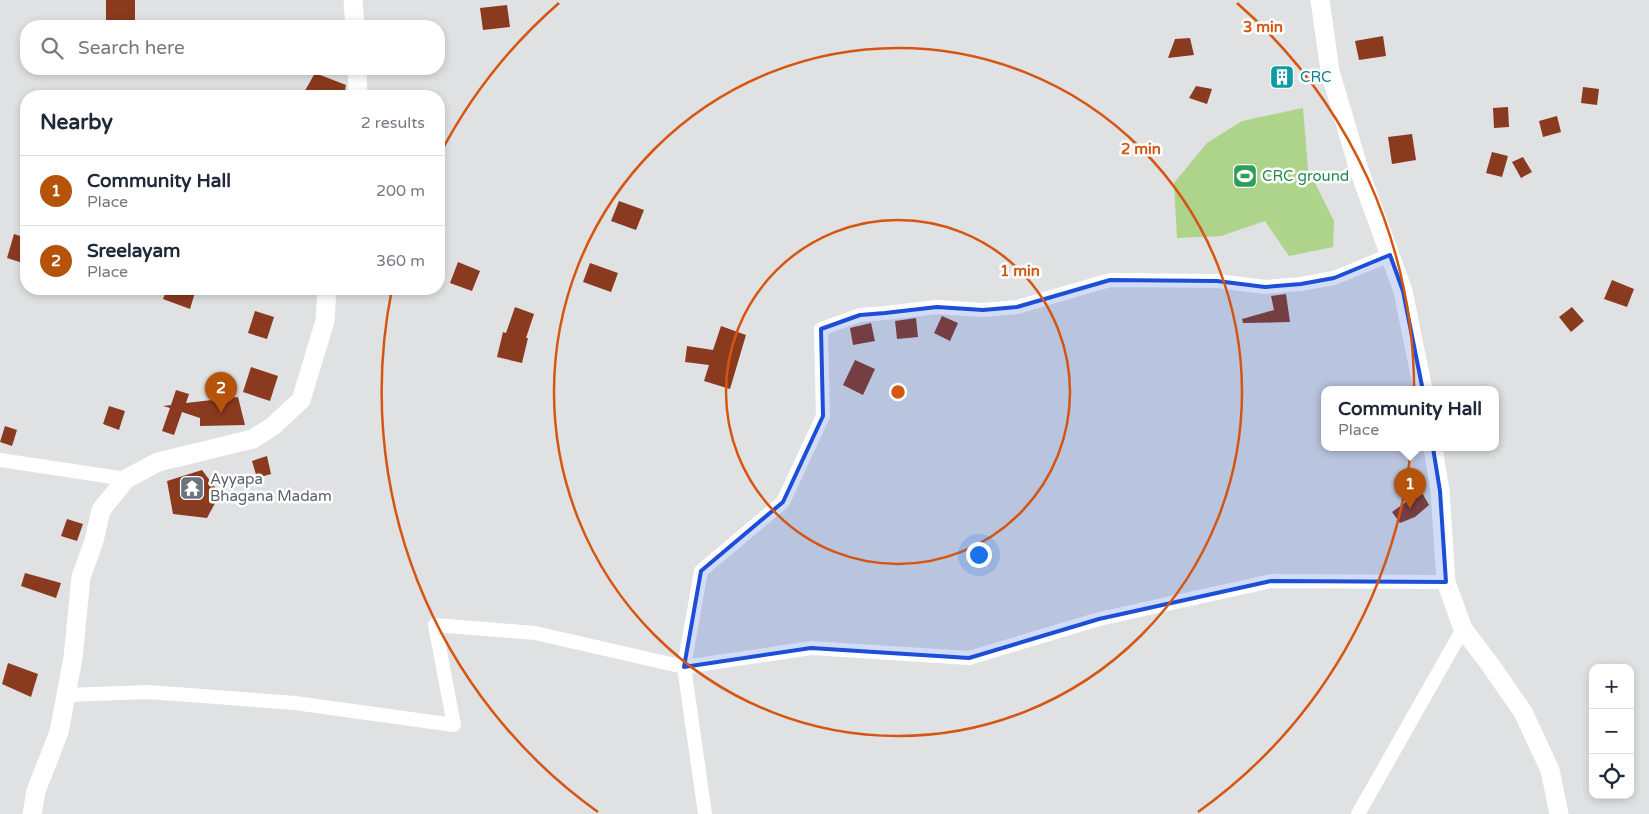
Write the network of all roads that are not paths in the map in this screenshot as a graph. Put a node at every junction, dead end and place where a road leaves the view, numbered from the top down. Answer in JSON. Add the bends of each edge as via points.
{"nodes":[{"id":1,"x":353,"y":0,"type":"edge"},
{"id":2,"x":1320,"y":0,"type":"edge"},
{"id":3,"x":355,"y":20,"type":"edge"},
{"id":4,"x":357,"y":75,"type":"edge"},
{"id":5,"x":358,"y":90,"type":"edge"},
{"id":6,"x":1390,"y":255,"type":"junction"},
{"id":7,"x":327,"y":295,"type":"edge"},
{"id":8,"x":1422,"y":386,"type":"edge"},
{"id":9,"x":1433,"y":451,"type":"edge"},
{"id":10,"x":0,"y":460,"type":"edge"},
{"id":11,"x":126,"y":479,"type":"junction"},
{"id":12,"x":1446,"y":582,"type":"junction"},
{"id":13,"x":1463,"y":629,"type":"junction"},
{"id":14,"x":684,"y":667,"type":"junction"},
{"id":15,"x":67,"y":696,"type":"junction"},
{"id":16,"x":32,"y":814,"type":"edge"},
{"id":17,"x":705,"y":814,"type":"edge"},
{"id":18,"x":1358,"y":814,"type":"edge"},
{"id":19,"x":1560,"y":814,"type":"edge"}],
"edges":[{"from":1,"to":3,"type":"street"},
{"from":2,"to":6,"type":"street","via":[[1330,71],[1359,170]]},
{"from":4,"to":5,"type":"street"},
{"from":6,"to":8,"type":"street","via":[[1403,291]]},
{"from":6,"to":14,"type":"street","via":[[1334,278],[1301,284],[1265,287],[1217,281],[1110,280],[1017,307],[983,310],[938,307],[886,312],[860,316],[820,329],[823,416],[783,502],[701,571]]},
{"from":7,"to":11,"type":"street","via":[[325,321],[301,400],[273,426],[252,439],[158,462]]},
{"from":9,"to":12,"type":"street","via":[[1440,491]]},
{"from":10,"to":11,"type":"street"},
{"from":11,"to":15,"type":"street","via":[[101,510],[82,576]]},
{"from":12,"to":13,"type":"street"},
{"from":12,"to":14,"type":"street","via":[[1271,581],[1098,619],[969,658],[811,648]]},
{"from":13,"to":18,"type":"street"},
{"from":13,"to":19,"type":"street","via":[[1523,712],[1550,770]]},
{"from":14,"to":15,"type":"street","via":[[535,633],[435,625],[454,725],[275,702],[148,692]]},
{"from":14,"to":17,"type":"street"},
{"from":15,"to":16,"type":"street","via":[[59,732],[36,791]]}]}
